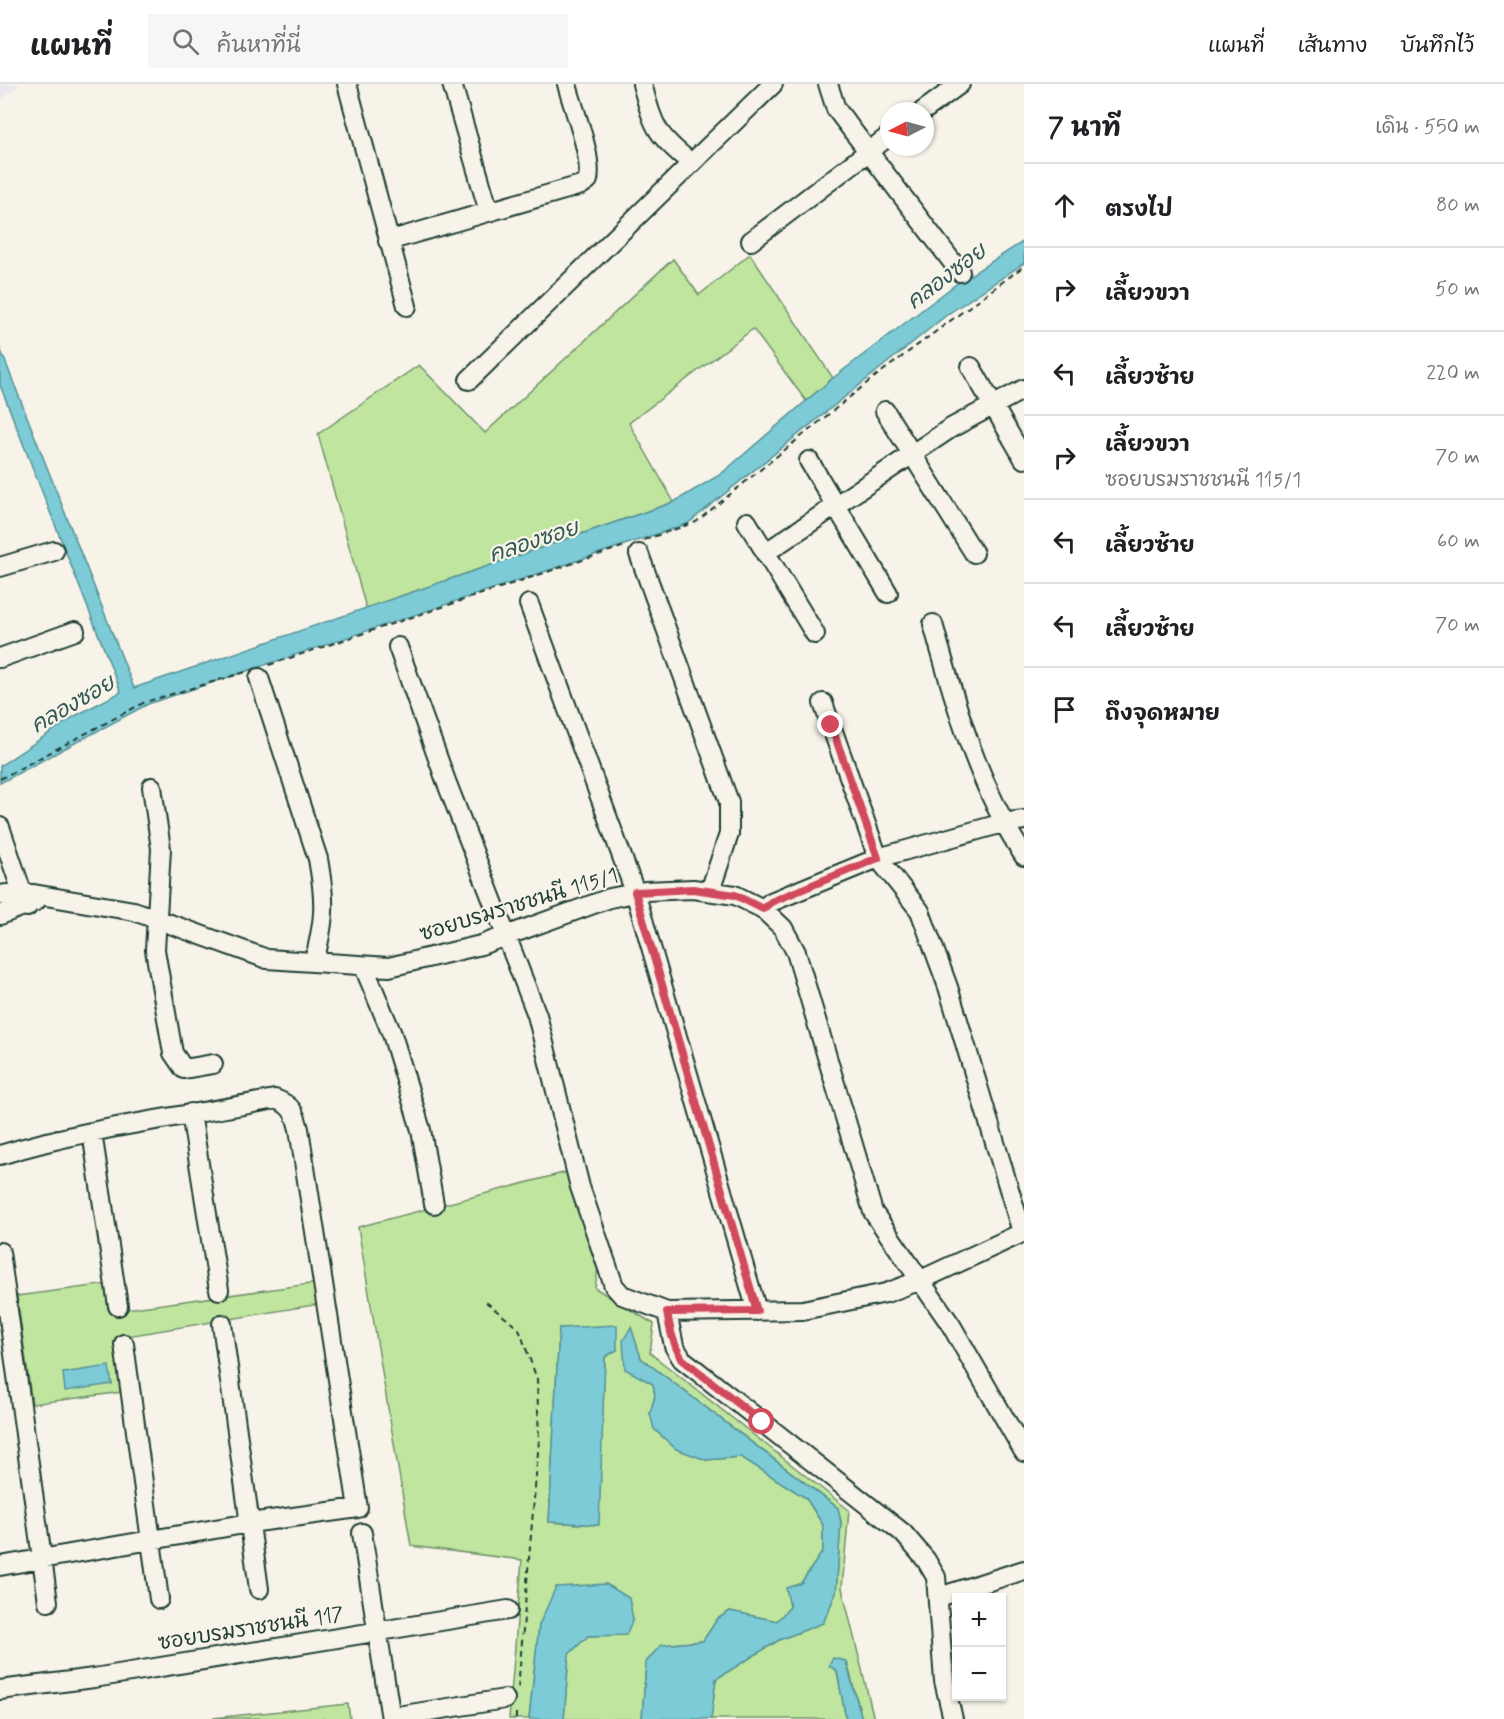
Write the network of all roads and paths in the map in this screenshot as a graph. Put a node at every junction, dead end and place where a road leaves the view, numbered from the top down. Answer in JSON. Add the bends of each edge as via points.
{"nodes":[{"id":1,"x":347,"y":84,"type":"edge"},
{"id":2,"x":452,"y":84,"type":"edge"},
{"id":3,"x":567,"y":84,"type":"edge"},
{"id":4,"x":642,"y":84,"type":"edge"},
{"id":5,"x":828,"y":84,"type":"edge"},
{"id":6,"x":960,"y":84,"type":"edge"},
{"id":7,"x":762,"y":87,"type":"edge"},
{"id":8,"x":934,"y":103,"type":"edge"},
{"id":9,"x":880,"y":142,"type":"edge"},
{"id":10,"x":868,"y":151,"type":"junction"},
{"id":11,"x":690,"y":162,"type":"junction"},
{"id":12,"x":489,"y":212,"type":"junction"},
{"id":13,"x":388,"y":241,"type":"junction"},
{"id":14,"x":751,"y":241,"type":"dead end"},
{"id":15,"x":1024,"y":266,"type":"edge"},
{"id":16,"x":960,"y":272,"type":"dead end"},
{"id":17,"x":407,"y":306,"type":"dead end"},
{"id":18,"x":971,"y":367,"type":"dead end"},
{"id":19,"x":469,"y":380,"type":"dead end"},
{"id":20,"x":1024,"y":388,"type":"edge"},
{"id":21,"x":992,"y":404,"type":"junction"},
{"id":22,"x":885,"y":411,"type":"dead end"},
{"id":23,"x":912,"y":454,"type":"junction"},
{"id":24,"x":1024,"y":459,"type":"edge"},
{"id":25,"x":809,"y":461,"type":"dead end"},
{"id":26,"x":836,"y":505,"type":"junction"},
{"id":27,"x":747,"y":522,"type":"dead end"},
{"id":28,"x":637,"y":546,"type":"junction"},
{"id":29,"x":54,"y":551,"type":"dead end"},
{"id":30,"x":765,"y":553,"type":"junction"},
{"id":31,"x":974,"y":553,"type":"dead end"},
{"id":32,"x":0,"y":567,"type":"edge"},
{"id":33,"x":888,"y":593,"type":"dead end"},
{"id":34,"x":530,"y":604,"type":"dead end"},
{"id":35,"x":933,"y":624,"type":"dead end"},
{"id":36,"x":75,"y":631,"type":"dead end"},
{"id":37,"x":815,"y":634,"type":"dead end"},
{"id":38,"x":398,"y":647,"type":"dead end"},
{"id":39,"x":0,"y":658,"type":"edge"},
{"id":40,"x":260,"y":671,"type":"junction"},
{"id":41,"x":823,"y":703,"type":"dead end"},
{"id":42,"x":0,"y":779,"type":"edge"},
{"id":43,"x":152,"y":787,"type":"dead end"},
{"id":44,"x":1024,"y":820,"type":"edge"},
{"id":45,"x":1003,"y":823,"type":"junction"},
{"id":46,"x":0,"y":827,"type":"edge"},
{"id":47,"x":1024,"y":856,"type":"edge"},
{"id":48,"x":878,"y":858,"type":"junction"},
{"id":49,"x":710,"y":891,"type":"junction"},
{"id":50,"x":635,"y":892,"type":"junction"},
{"id":51,"x":0,"y":895,"type":"edge"},
{"id":52,"x":24,"y":899,"type":"junction"},
{"id":53,"x":763,"y":909,"type":"junction"},
{"id":54,"x":0,"y":915,"type":"edge"},
{"id":55,"x":157,"y":919,"type":"junction"},
{"id":56,"x":506,"y":936,"type":"junction"},
{"id":57,"x":314,"y":962,"type":"junction"},
{"id":58,"x":364,"y":967,"type":"junction"},
{"id":59,"x":213,"y":1064,"type":"dead end"},
{"id":60,"x":191,"y":1113,"type":"junction"},
{"id":61,"x":92,"y":1132,"type":"junction"},
{"id":62,"x":0,"y":1155,"type":"edge"},
{"id":63,"x":434,"y":1204,"type":"dead end"},
{"id":64,"x":1023,"y":1232,"type":"edge"},
{"id":65,"x":0,"y":1252,"type":"edge"},
{"id":66,"x":921,"y":1280,"type":"junction"},
{"id":67,"x":219,"y":1290,"type":"dead end"},
{"id":68,"x":486,"y":1302,"type":"dead end"},
{"id":69,"x":118,"y":1306,"type":"dead end"},
{"id":70,"x":757,"y":1311,"type":"junction"},
{"id":71,"x":667,"y":1312,"type":"junction"},
{"id":72,"x":222,"y":1324,"type":"dead end"},
{"id":73,"x":6,"y":1335,"type":"edge"},
{"id":74,"x":124,"y":1344,"type":"dead end"},
{"id":75,"x":1024,"y":1452,"type":"edge"},
{"id":76,"x":250,"y":1523,"type":"junction"},
{"id":77,"x":362,"y":1533,"type":"dead end"},
{"id":78,"x":152,"y":1539,"type":"junction"},
{"id":79,"x":42,"y":1559,"type":"junction"},
{"id":80,"x":0,"y":1566,"type":"edge"},
{"id":81,"x":1024,"y":1570,"type":"edge"},
{"id":82,"x":259,"y":1589,"type":"dead end"},
{"id":83,"x":939,"y":1597,"type":"junction"},
{"id":84,"x":159,"y":1599,"type":"dead end"},
{"id":85,"x":48,"y":1602,"type":"dead end"},
{"id":86,"x":508,"y":1610,"type":"dead end"},
{"id":87,"x":377,"y":1632,"type":"junction"},
{"id":88,"x":0,"y":1690,"type":"edge"},
{"id":89,"x":513,"y":1701,"type":"junction"},
{"id":90,"x":391,"y":1718,"type":"edge"},
{"id":91,"x":516,"y":1719,"type":"edge"},
{"id":92,"x":953,"y":1719,"type":"edge"}],
"edges":[{"from":1,"to":13,"type":"street"},
{"from":2,"to":12,"type":"street"},
{"from":3,"to":12,"type":"street","via":[[584,146],[588,180]]},
{"from":4,"to":11,"type":"street","via":[[654,128]]},
{"from":5,"to":10,"type":"street","via":[[836,109]]},
{"from":6,"to":8,"type":"street"},
{"from":7,"to":11,"type":"street"},
{"from":9,"to":10,"type":"street"},
{"from":10,"to":14,"type":"street"},
{"from":10,"to":16,"type":"street"},
{"from":11,"to":19,"type":"street"},
{"from":12,"to":13,"type":"street"},
{"from":13,"to":17,"type":"street"},
{"from":15,"to":28,"type":"path","via":[[872,379],[696,522]]},
{"from":18,"to":21,"type":"street"},
{"from":20,"to":21,"type":"street"},
{"from":21,"to":23,"type":"street"},
{"from":21,"to":24,"type":"street"},
{"from":22,"to":23,"type":"street"},
{"from":23,"to":26,"type":"street"},
{"from":23,"to":31,"type":"street"},
{"from":25,"to":26,"type":"street"},
{"from":26,"to":30,"type":"street"},
{"from":26,"to":33,"type":"street"},
{"from":27,"to":30,"type":"street"},
{"from":28,"to":40,"type":"path"},
{"from":28,"to":49,"type":"street","via":[[729,802],[729,834]]},
{"from":29,"to":32,"type":"street"},
{"from":30,"to":37,"type":"street"},
{"from":34,"to":50,"type":"street"},
{"from":35,"to":45,"type":"street","via":[[962,728]]},
{"from":36,"to":39,"type":"street"},
{"from":38,"to":56,"type":"street"},
{"from":40,"to":42,"type":"path","via":[[145,702]]},
{"from":40,"to":57,"type":"street","via":[[322,879],[325,911]]},
{"from":41,"to":48,"type":"street"},
{"from":43,"to":55,"type":"street","via":[[161,849]]},
{"from":44,"to":45,"type":"street"},
{"from":45,"to":47,"type":"street"},
{"from":45,"to":48,"type":"street"},
{"from":46,"to":52,"type":"street"},
{"from":48,"to":53,"type":"street","via":[[771,902]]},
{"from":48,"to":64,"type":"street","via":[[920,911],[948,987]]},
{"from":49,"to":50,"type":"street","name":"ซอยบรมราชชนนี 115/1"},
{"from":49,"to":53,"type":"street","name":"ซอยบรมราชชนนี 115/1","via":[[735,895]]},
{"from":50,"to":56,"type":"street","name":"ซอยบรมราชชนนี 115/1"},
{"from":50,"to":70,"type":"street"},
{"from":51,"to":52,"type":"street","name":"ซอยบรมราชชนนี 115/1"},
{"from":52,"to":54,"type":"street","name":"ซอยบรมราชชนนี 115/1"},
{"from":52,"to":55,"type":"street","name":"ซอยบรมราชชนนี 115/1","via":[[45,896],[134,911]]},
{"from":53,"to":66,"type":"street","name":"ซอยบรมราชชนนี 115/1","via":[[783,928],[796,952],[873,1212]]},
{"from":55,"to":57,"type":"street","name":"ซอยบรมราชชนนี 115/1","via":[[267,959]]},
{"from":55,"to":59,"type":"street","via":[[154,950],[173,1053],[184,1069]]},
{"from":56,"to":58,"type":"street","name":"ซอยบรมราชชนนี 115/1","via":[[389,967]]},
{"from":56,"to":71,"type":"street","via":[[537,1015],[580,1187],[614,1286],[622,1295]]},
{"from":57,"to":58,"type":"street","name":"ซอยบรมราชชนนี 115/1"},
{"from":58,"to":63,"type":"street","via":[[392,1034],[421,1130]]},
{"from":60,"to":61,"type":"street"},
{"from":60,"to":67,"type":"street"},
{"from":60,"to":76,"type":"street","via":[[275,1099],[288,1103],[294,1112],[358,1508]]},
{"from":61,"to":62,"type":"street"},
{"from":61,"to":69,"type":"street"},
{"from":64,"to":66,"type":"street"},
{"from":65,"to":73,"type":"street"},
{"from":66,"to":70,"type":"street","via":[[886,1293],[803,1310]]},
{"from":66,"to":75,"type":"street","name":"ซอยบรมราชชนนี 115/1","via":[[951,1324]]},
{"from":68,"to":89,"type":"path","via":[[519,1329],[537,1379],[539,1440]]},
{"from":70,"to":71,"type":"street"},
{"from":71,"to":83,"type":"street","via":[[674,1346],[682,1359],[903,1533],[936,1577]]},
{"from":72,"to":76,"type":"street"},
{"from":73,"to":79,"type":"street"},
{"from":74,"to":78,"type":"street"},
{"from":76,"to":78,"type":"street"},
{"from":76,"to":82,"type":"street"},
{"from":77,"to":87,"type":"street"},
{"from":78,"to":79,"type":"street"},
{"from":78,"to":84,"type":"street"},
{"from":79,"to":80,"type":"street"},
{"from":79,"to":85,"type":"street"},
{"from":81,"to":83,"type":"street"},
{"from":83,"to":92,"type":"street","via":[[944,1681]]},
{"from":86,"to":87,"type":"street","name":"ซอยบรมราชชนนี 117"},
{"from":87,"to":88,"type":"street","name":"ซอยบรมราชชนนี 117"},
{"from":87,"to":90,"type":"street"},
{"from":89,"to":90,"type":"street"},
{"from":89,"to":91,"type":"path"}]}
